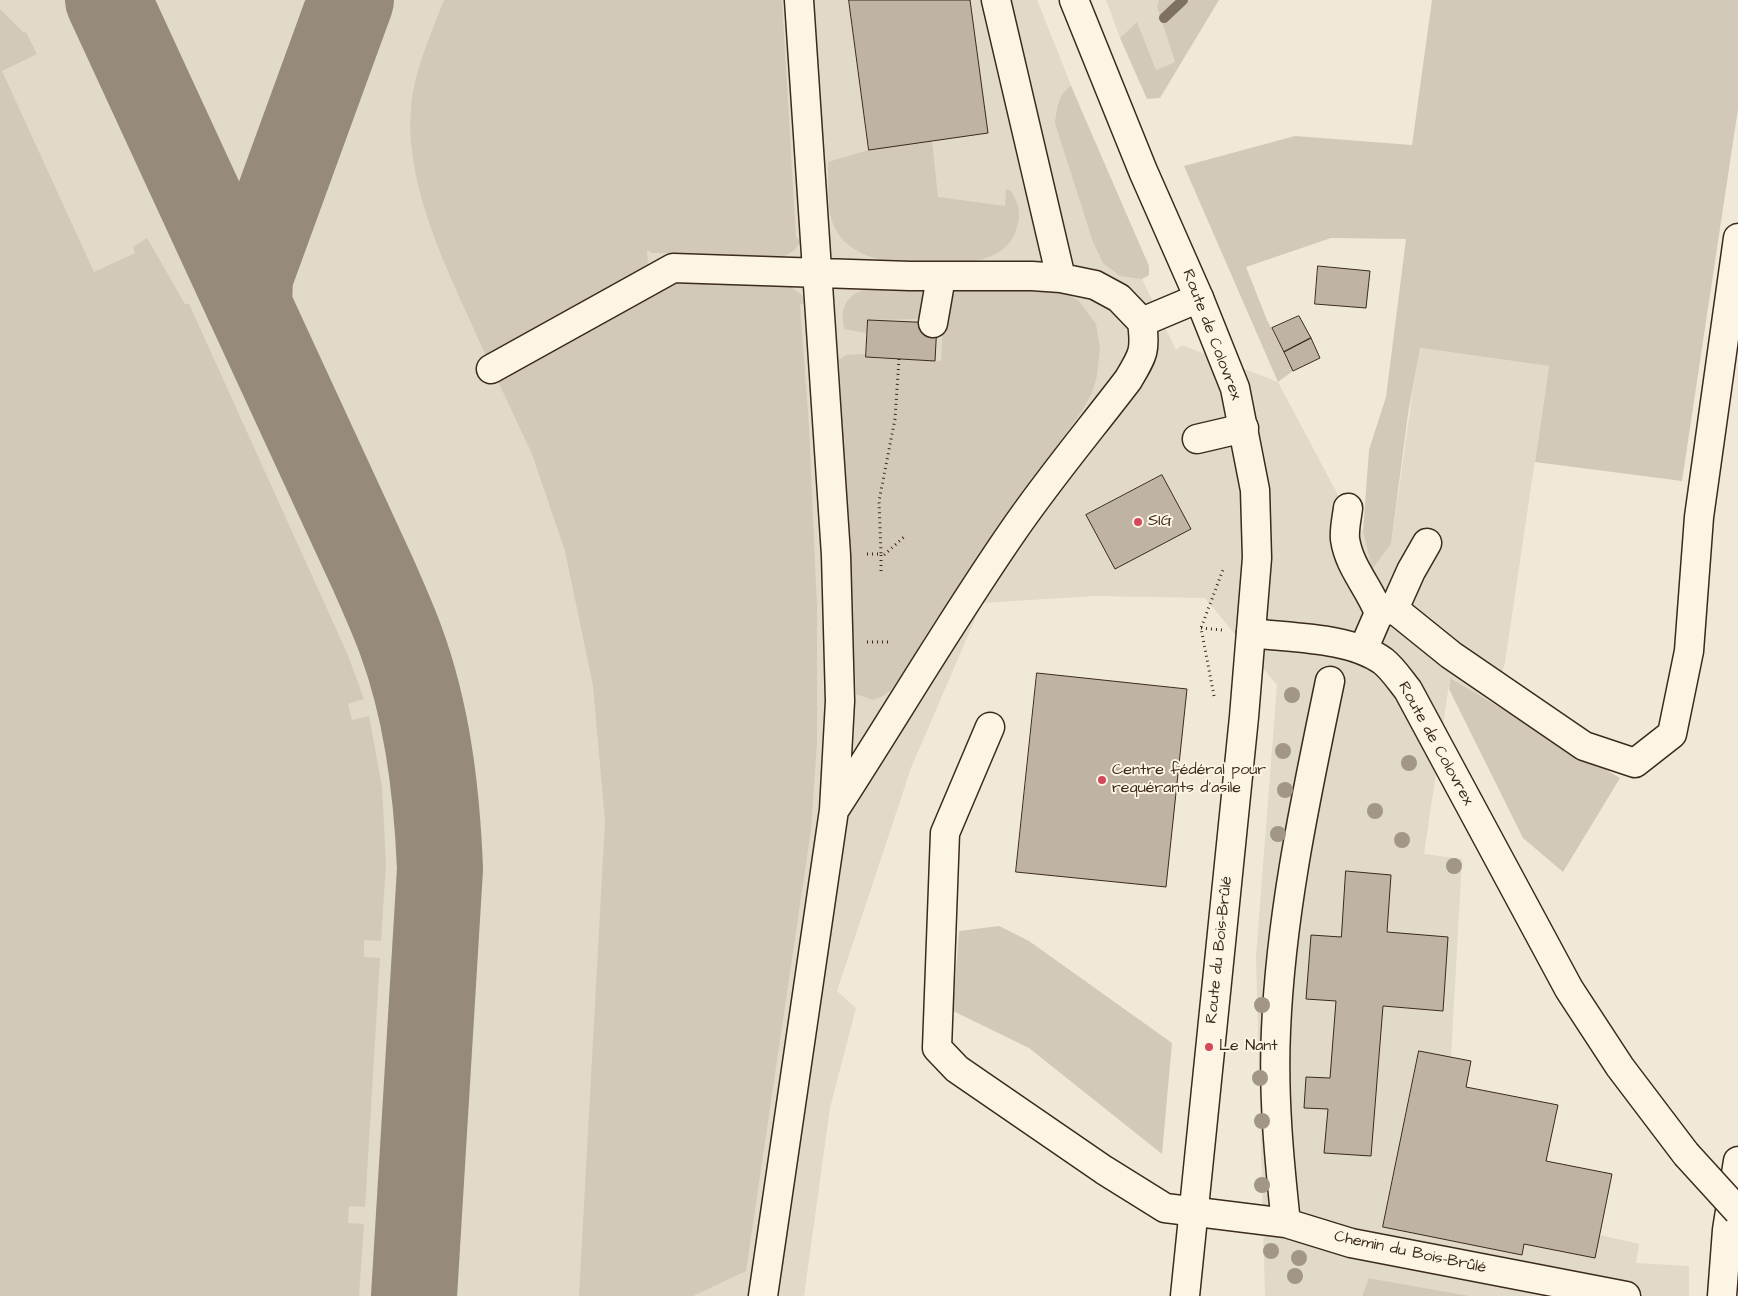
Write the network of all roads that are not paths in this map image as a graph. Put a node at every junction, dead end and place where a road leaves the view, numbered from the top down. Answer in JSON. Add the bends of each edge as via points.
{"nodes":[{"id":1,"x":799,"y":0,"type":"edge"},
{"id":2,"x":996,"y":0,"type":"edge"},
{"id":3,"x":1074,"y":0,"type":"edge"},
{"id":4,"x":1738,"y":238,"type":"edge"},
{"id":5,"x":819,"y":272,"type":"junction"},
{"id":6,"x":941,"y":277,"type":"junction"},
{"id":7,"x":1061,"y":278,"type":"junction"},
{"id":8,"x":1200,"y":298,"type":"junction"},
{"id":9,"x":1142,"y":322,"type":"junction"},
{"id":10,"x":933,"y":323,"type":"dead end"},
{"id":11,"x":492,"y":369,"type":"dead end"},
{"id":12,"x":1244,"y":428,"type":"junction"},
{"id":13,"x":1197,"y":439,"type":"dead end"},
{"id":14,"x":1348,"y":508,"type":"dead end"},
{"id":15,"x":1427,"y":544,"type":"dead end"},
{"id":16,"x":1386,"y":611,"type":"junction"},
{"id":17,"x":1251,"y":633,"type":"junction"},
{"id":18,"x":1363,"y":650,"type":"junction"},
{"id":19,"x":1330,"y":681,"type":"dead end"},
{"id":20,"x":990,"y":727,"type":"dead end"},
{"id":21,"x":834,"y":810,"type":"junction"},
{"id":22,"x":1738,"y":1161,"type":"edge"},
{"id":23,"x":1738,"y":1211,"type":"edge"},
{"id":24,"x":1194,"y":1213,"type":"junction"},
{"id":25,"x":1286,"y":1223,"type":"junction"},
{"id":26,"x":760,"y":1295,"type":"edge"},
{"id":27,"x":1185,"y":1296,"type":"edge"},
{"id":28,"x":1626,"y":1296,"type":"edge"},
{"id":29,"x":1722,"y":1296,"type":"edge"}],
"edges":[{"from":1,"to":5,"type":"main road"},
{"from":2,"to":7,"type":"main road"},
{"from":3,"to":8,"type":"main road","name":"Route de Colovrex","via":[[1143,171]]},
{"from":4,"to":16,"type":"main road","via":[[1699,517],[1689,651],[1672,734],[1635,763],[1584,746]]},
{"from":5,"to":6,"type":"main road"},
{"from":5,"to":11,"type":"main road","via":[[673,268]]},
{"from":5,"to":21,"type":"main road","via":[[840,639]]},
{"from":6,"to":7,"type":"main road"},
{"from":6,"to":10,"type":"main road"},
{"from":7,"to":9,"type":"main road","via":[[1103,289],[1119,298]]},
{"from":8,"to":9,"type":"main road"},
{"from":8,"to":12,"type":"main road","name":"Route de Colovrex","via":[[1235,388]]},
{"from":9,"to":21,"type":"main road","via":[[1146,345],[1132,374],[1012,532],[937,644],[917,682]]},
{"from":12,"to":13,"type":"main road"},
{"from":12,"to":17,"type":"main road","name":"Route de Colovrex","via":[[1255,490],[1257,525]]},
{"from":14,"to":16,"type":"main road","via":[[1345,538],[1348,551],[1357,574]]},
{"from":15,"to":16,"type":"main road"},
{"from":16,"to":18,"type":"main road"},
{"from":17,"to":18,"type":"main road","name":"Route de Colovrex"},
{"from":17,"to":24,"type":"main road","name":"Route du Bois-Brûlé"},
{"from":18,"to":23,"type":"main road","name":"Route de Colovrex","bridge":true,"via":[[1392,669],[1408,690],[1568,989],[1620,1067],[1686,1154]]},
{"from":19,"to":25,"type":"main road","via":[[1294,859],[1284,932],[1276,1031],[1277,1143]]},
{"from":20,"to":24,"type":"main road","name":"Chemin du Bois-Brûlé","via":[[945,833],[937,1048],[957,1069],[1104,1170],[1165,1208]]},
{"from":21,"to":26,"type":"main road"},
{"from":22,"to":29,"type":"main road","via":[[1727,1230]]},
{"from":24,"to":25,"type":"main road","name":"Chemin du Bois-Brûlé"},
{"from":24,"to":27,"type":"main road","name":"Route du Bois-Brûlé"},
{"from":25,"to":28,"type":"main road","name":"Chemin du Bois-Brûlé","via":[[1351,1242]]}]}
